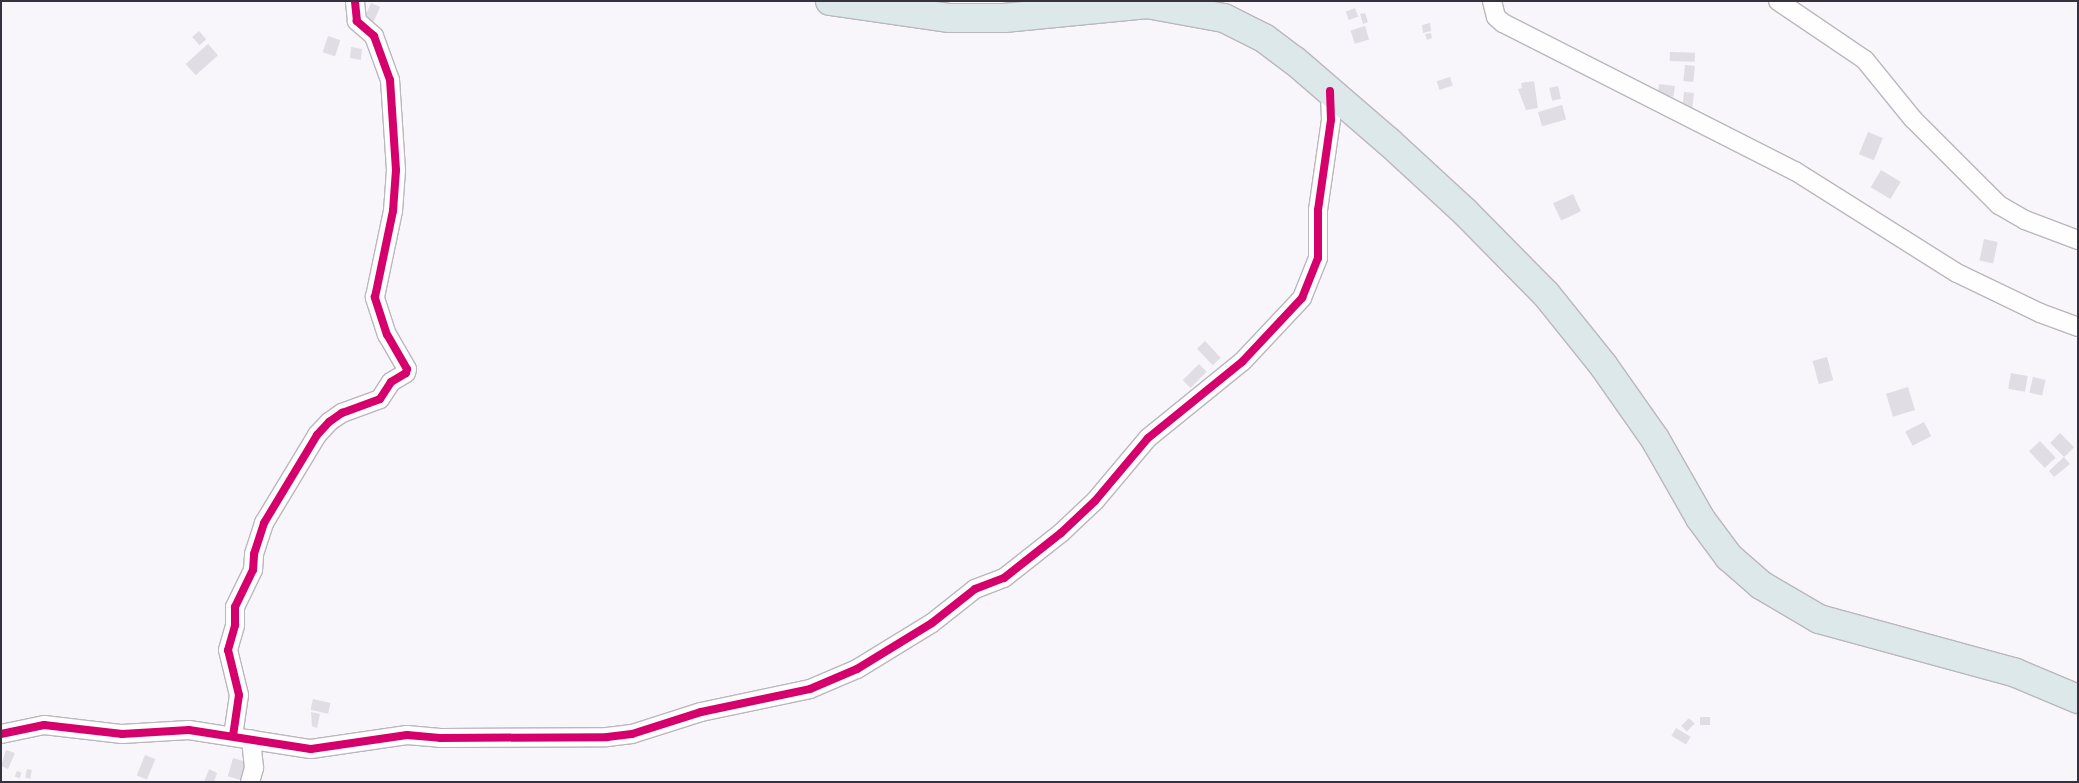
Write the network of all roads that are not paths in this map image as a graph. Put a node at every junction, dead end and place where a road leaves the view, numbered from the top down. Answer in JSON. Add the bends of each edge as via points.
{"nodes":[{"id":1,"x":355,"y":1,"type":"edge"},
{"id":2,"x":830,"y":1,"type":"edge"},
{"id":3,"x":1492,"y":1,"type":"edge"},
{"id":4,"x":1778,"y":1,"type":"edge"},
{"id":5,"x":1330,"y":91,"type":"junction"},
{"id":6,"x":2078,"y":240,"type":"edge"},
{"id":7,"x":2078,"y":327,"type":"edge"},
{"id":8,"x":2078,"y":699,"type":"edge"},
{"id":9,"x":1,"y":734,"type":"edge"},
{"id":10,"x":233,"y":736,"type":"junction"},
{"id":11,"x":251,"y":739,"type":"junction"},
{"id":12,"x":250,"y":782,"type":"edge"}],
"edges":[{"from":1,"to":10,"type":"street","via":[[357,21],[374,36],[390,80],[396,170],[394,203],[376,297],[387,335],[407,369],[391,382],[380,399],[342,413],[329,422],[313,441],[264,523],[254,554],[253,570],[235,607],[235,625],[228,650],[239,695]]},
{"from":2,"to":5,"type":"highway","via":[[950,18],[1004,18],[1147,4],[1188,9],[1224,18],[1264,38]]},
{"from":3,"to":7,"type":"street","via":[[1496,16],[1504,23],[1795,171],[1958,273],[2040,313]]},
{"from":4,"to":6,"type":"street","via":[[1865,60],[1913,119],[1999,205],[2025,220]]},
{"from":5,"to":8,"type":"highway","via":[[1465,212],[1546,294],[1603,365],[1655,439],[1700,518],[1729,556],[1760,585],[1819,619],[2016,673]]},
{"from":5,"to":11,"type":"street","via":[[1331,120],[1318,210],[1318,258],[1302,298],[1242,362],[1148,438],[1095,501],[1061,533],[1004,578],[975,589],[932,623],[884,652],[810,689],[701,712],[632,734],[407,736],[311,749]]},
{"from":9,"to":10,"type":"street","via":[[44,725],[122,734],[189,730]]},
{"from":10,"to":11,"type":"street"},
{"from":11,"to":12,"type":"street","via":[[254,768]]}]}
